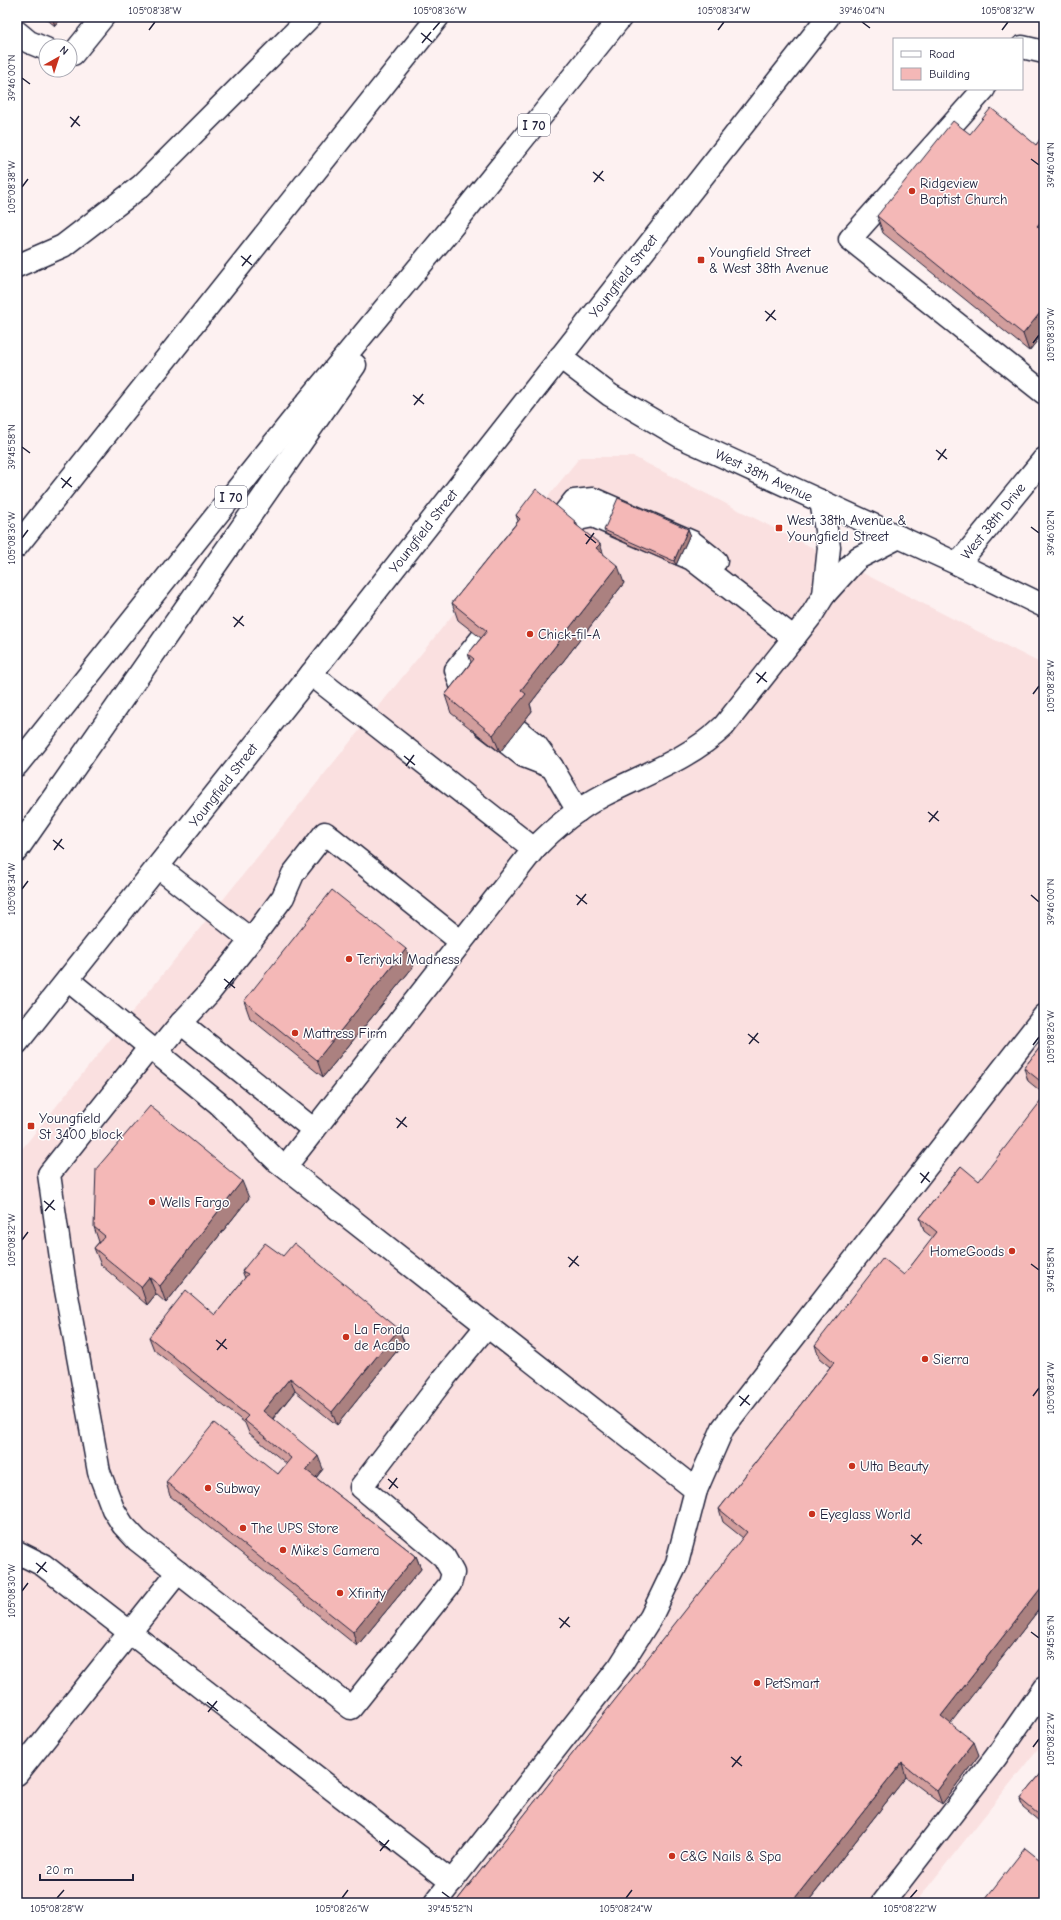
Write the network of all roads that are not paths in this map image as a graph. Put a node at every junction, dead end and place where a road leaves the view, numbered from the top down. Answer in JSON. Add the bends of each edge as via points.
{"nodes":[{"id":1,"x":103,"y":17,"type":"edge"},
{"id":2,"x":310,"y":17,"type":"edge"},
{"id":3,"x":438,"y":17,"type":"edge"},
{"id":4,"x":621,"y":17,"type":"edge"},
{"id":5,"x":828,"y":17,"type":"edge"},
{"id":6,"x":17,"y":32,"type":"edge"},
{"id":7,"x":38,"y":46,"type":"edge"},
{"id":8,"x":78,"y":46,"type":"edge"},
{"id":9,"x":1023,"y":47,"type":"edge"},
{"id":10,"x":1044,"y":52,"type":"edge"},
{"id":11,"x":983,"y":90,"type":"edge"},
{"id":12,"x":448,"y":232,"type":"junction"},
{"id":13,"x":17,"y":266,"type":"edge"},
{"id":14,"x":560,"y":357,"type":"junction"},
{"id":15,"x":1044,"y":393,"type":"edge"},
{"id":16,"x":1044,"y":459,"type":"edge"},
{"id":17,"x":821,"y":501,"type":"junction"},
{"id":18,"x":899,"y":537,"type":"junction"},
{"id":19,"x":17,"y":546,"type":"edge"},
{"id":20,"x":542,"y":553,"type":"edge"},
{"id":21,"x":958,"y":564,"type":"junction"},
{"id":22,"x":824,"y":595,"type":"junction"},
{"id":23,"x":1044,"y":606,"type":"edge"},
{"id":24,"x":493,"y":615,"type":"edge"},
{"id":25,"x":794,"y":638,"type":"junction"},
{"id":26,"x":311,"y":674,"type":"junction"},
{"id":27,"x":17,"y":765,"type":"edge"},
{"id":28,"x":578,"y":811,"type":"junction"},
{"id":29,"x":534,"y":848,"type":"junction"},
{"id":30,"x":17,"y":850,"type":"edge"},
{"id":31,"x":158,"y":867,"type":"junction"},
{"id":32,"x":251,"y":940,"type":"junction"},
{"id":33,"x":460,"y":941,"type":"junction"},
{"id":34,"x":68,"y":980,"type":"junction"},
{"id":35,"x":1044,"y":1016,"type":"edge"},
{"id":36,"x":181,"y":1023,"type":"junction"},
{"id":37,"x":17,"y":1043,"type":"edge"},
{"id":38,"x":153,"y":1050,"type":"junction"},
{"id":39,"x":314,"y":1130,"type":"junction"},
{"id":40,"x":286,"y":1167,"type":"junction"},
{"id":41,"x":486,"y":1327,"type":"junction"},
{"id":42,"x":696,"y":1490,"type":"junction"},
{"id":43,"x":17,"y":1536,"type":"edge"},
{"id":44,"x":17,"y":1552,"type":"edge"},
{"id":45,"x":42,"y":1565,"type":"junction"},
{"id":46,"x":178,"y":1572,"type":"junction"},
{"id":47,"x":131,"y":1633,"type":"junction"},
{"id":48,"x":1044,"y":1688,"type":"edge"},
{"id":49,"x":17,"y":1774,"type":"edge"},
{"id":50,"x":452,"y":1882,"type":"junction"},
{"id":51,"x":435,"y":1903,"type":"edge"},
{"id":52,"x":883,"y":1903,"type":"edge"}],
"edges":[{"from":1,"to":8,"type":"main road"},
{"from":2,"to":13,"type":"main road","via":[[141,186],[63,246]]},
{"from":3,"to":19,"type":"main road"},
{"from":4,"to":12,"type":"main road","number":"I 70"},
{"from":5,"to":14,"type":"main road","name":"Youngfield Street"},
{"from":6,"to":7,"type":"main road"},
{"from":9,"to":10,"type":"main road"},
{"from":11,"to":15,"type":"main road","via":[[850,239]]},
{"from":12,"to":27,"type":"main road","number":"I 70","via":[[299,412]]},
{"from":12,"to":30,"type":"main road"},
{"from":14,"to":17,"type":"main road","name":"West 38th Avenue","via":[[630,408],[683,438]]},
{"from":14,"to":26,"type":"main road","name":"Youngfield Street"},
{"from":16,"to":21,"type":"main road","name":"West 38th Drive"},
{"from":17,"to":18,"type":"main road","name":"West 38th Avenue"},
{"from":17,"to":22,"type":"main road","via":[[829,547]]},
{"from":18,"to":21,"type":"main road","name":"West 38th Avenue"},
{"from":18,"to":22,"type":"main road","via":[[858,558]]},
{"from":20,"to":25,"type":"main road","via":[[574,501],[593,499],[692,542],[726,569],[736,593]]},
{"from":21,"to":23,"type":"main road","name":"West 38th Avenue"},
{"from":22,"to":25,"type":"main road"},
{"from":24,"to":28,"type":"main road","via":[[442,670],[450,697],[524,756],[552,766]]},
{"from":25,"to":28,"type":"main road","via":[[724,726],[708,741]]},
{"from":26,"to":29,"type":"main road"},
{"from":26,"to":31,"type":"main road","name":"Youngfield Street"},
{"from":28,"to":29,"type":"main road"},
{"from":29,"to":33,"type":"main road"},
{"from":31,"to":32,"type":"main road"},
{"from":31,"to":34,"type":"main road","name":"Youngfield Street"},
{"from":32,"to":33,"type":"main road","via":[[283,897],[293,874],[325,833]]},
{"from":32,"to":36,"type":"main road"},
{"from":33,"to":39,"type":"main road"},
{"from":34,"to":37,"type":"main road","name":"Youngfield Street"},
{"from":34,"to":38,"type":"main road"},
{"from":35,"to":42,"type":"main road","via":[[734,1412],[723,1428]]},
{"from":36,"to":38,"type":"main road"},
{"from":36,"to":39,"type":"main road"},
{"from":38,"to":40,"type":"main road","via":[[218,1103]]},
{"from":38,"to":46,"type":"main road","via":[[50,1174],[64,1279],[99,1472],[113,1509],[124,1525],[137,1540]]},
{"from":39,"to":40,"type":"main road"},
{"from":40,"to":41,"type":"main road"},
{"from":41,"to":42,"type":"main road"},
{"from":41,"to":46,"type":"main road","via":[[361,1487],[444,1557],[453,1573],[450,1584],[351,1708]]},
{"from":42,"to":50,"type":"main road","via":[[677,1563],[640,1635],[616,1672]]},
{"from":43,"to":45,"type":"main road"},
{"from":44,"to":45,"type":"main road"},
{"from":45,"to":47,"type":"main road"},
{"from":46,"to":47,"type":"main road"},
{"from":47,"to":49,"type":"main road"},
{"from":47,"to":50,"type":"main road"},
{"from":48,"to":52,"type":"main road","via":[[996,1757]]},
{"from":50,"to":51,"type":"main road"}]}
